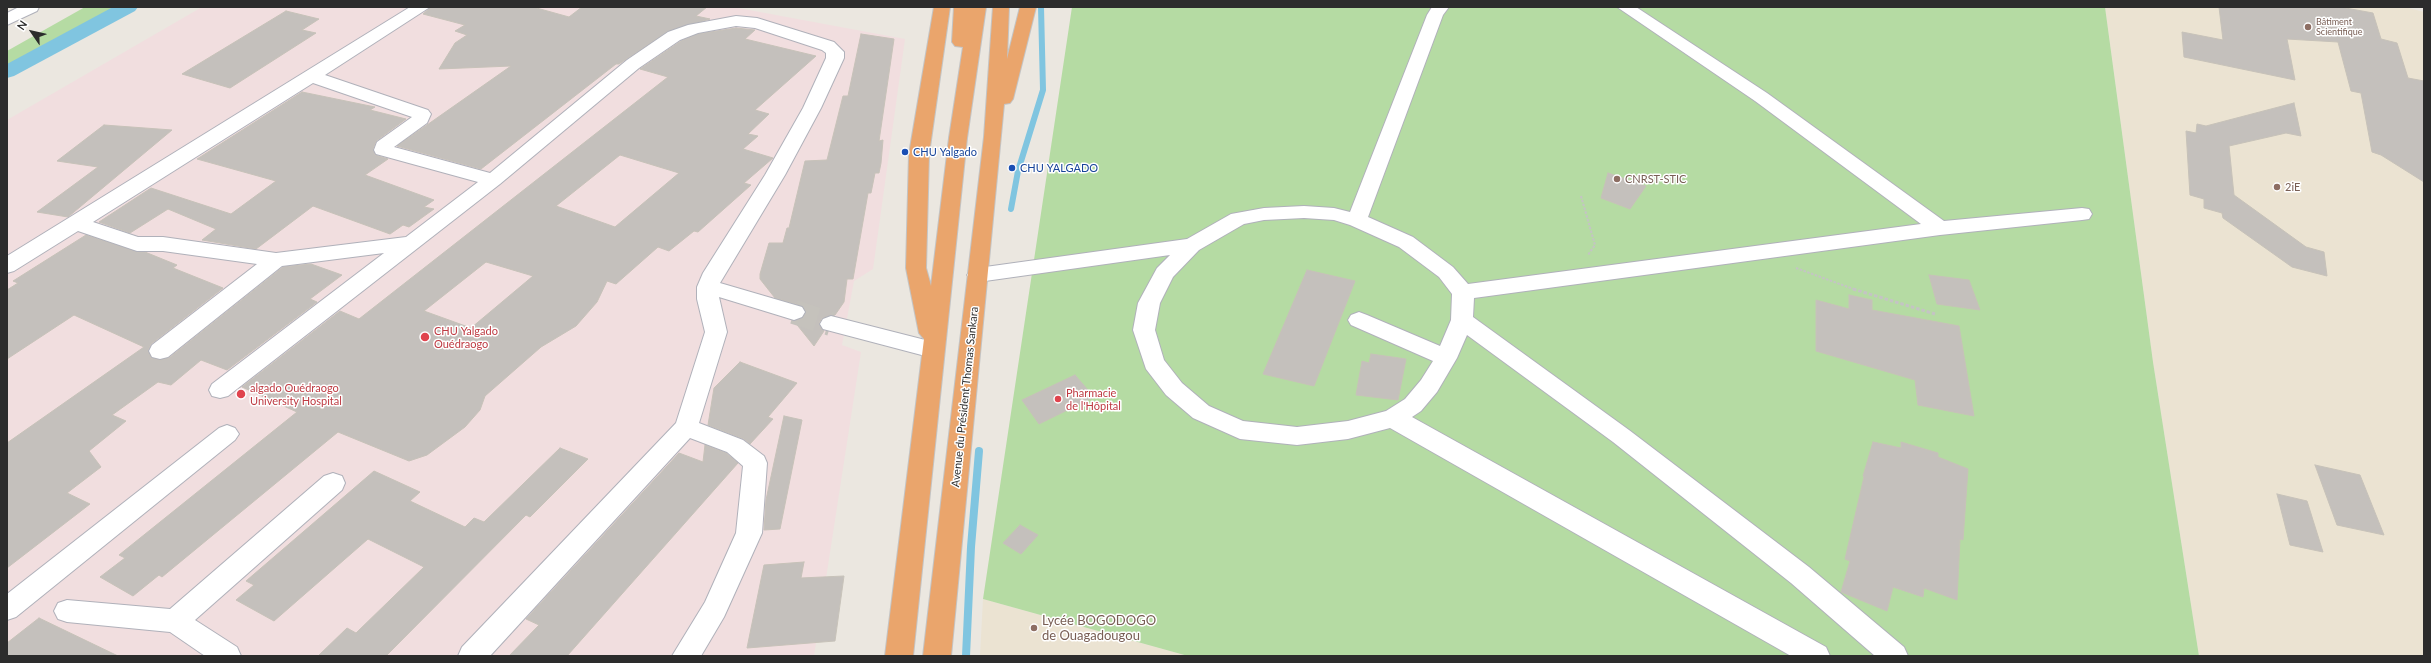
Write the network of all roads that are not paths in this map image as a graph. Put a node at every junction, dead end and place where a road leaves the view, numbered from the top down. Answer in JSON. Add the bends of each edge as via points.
{"nodes":[{"id":1,"x":31,"y":7,"type":"edge"},
{"id":2,"x":422,"y":7,"type":"edge"},
{"id":3,"x":942,"y":7,"type":"edge"},
{"id":4,"x":962,"y":7,"type":"edge"},
{"id":5,"x":978,"y":7,"type":"edge"},
{"id":6,"x":1001,"y":7,"type":"edge"},
{"id":7,"x":1028,"y":7,"type":"edge"},
{"id":8,"x":1441,"y":7,"type":"edge"},
{"id":9,"x":1625,"y":7,"type":"edge"},
{"id":10,"x":7,"y":20,"type":"edge"},
{"id":11,"x":312,"y":77,"type":"junction"},
{"id":12,"x":993,"y":137,"type":"junction"},
{"id":13,"x":958,"y":138,"type":"junction"},
{"id":14,"x":493,"y":180,"type":"junction"},
{"id":15,"x":2082,"y":214,"type":"dead end"},
{"id":16,"x":1357,"y":220,"type":"junction"},
{"id":17,"x":76,"y":223,"type":"junction"},
{"id":18,"x":1940,"y":228,"type":"junction"},
{"id":19,"x":412,"y":242,"type":"junction"},
{"id":20,"x":1192,"y":245,"type":"junction"},
{"id":21,"x":276,"y":260,"type":"junction"},
{"id":22,"x":7,"y":266,"type":"edge"},
{"id":23,"x":978,"y":275,"type":"junction"},
{"id":24,"x":708,"y":287,"type":"junction"},
{"id":25,"x":1463,"y":292,"type":"junction"},
{"id":26,"x":794,"y":312,"type":"tunnel mouth"},
{"id":27,"x":1359,"y":320,"type":"dead end"},
{"id":28,"x":1462,"y":320,"type":"junction"},
{"id":29,"x":831,"y":324,"type":"tunnel mouth"},
{"id":30,"x":933,"y":350,"type":"junction"},
{"id":31,"x":160,"y":351,"type":"dead end"},
{"id":32,"x":1446,"y":358,"type":"junction"},
{"id":33,"x":220,"y":390,"type":"dead end"},
{"id":34,"x":1393,"y":418,"type":"junction"},
{"id":35,"x":686,"y":427,"type":"junction"},
{"id":36,"x":227,"y":434,"type":"dead end"},
{"id":37,"x":332,"y":483,"type":"dead end"},
{"id":38,"x":7,"y":609,"type":"edge"},
{"id":39,"x":67,"y":612,"type":"dead end"},
{"id":40,"x":175,"y":621,"type":"junction"},
{"id":41,"x":227,"y":656,"type":"edge"},
{"id":42,"x":472,"y":656,"type":"edge"},
{"id":43,"x":686,"y":656,"type":"edge"},
{"id":44,"x":899,"y":656,"type":"edge"},
{"id":45,"x":937,"y":656,"type":"edge"},
{"id":46,"x":1816,"y":656,"type":"edge"},
{"id":47,"x":1894,"y":656,"type":"edge"}],
"edges":[{"from":1,"to":10,"type":"street"},
{"from":2,"to":11,"type":"street"},
{"from":3,"to":30,"type":"highway","via":[[919,154],[916,268]]},
{"from":4,"to":13,"type":"highway"},
{"from":5,"to":13,"type":"highway"},
{"from":6,"to":12,"type":"highway"},
{"from":7,"to":12,"type":"highway"},
{"from":8,"to":16,"type":"street","via":[[1435,15]]},
{"from":9,"to":18,"type":"street","via":[[1761,97]]},
{"from":11,"to":14,"type":"street","via":[[422,114],[420,119],[384,146],[383,150]]},
{"from":11,"to":17,"type":"street"},
{"from":12,"to":23,"type":"highway","name":"Avenue du Président Thomas Sankara"},
{"from":13,"to":30,"type":"highway"},
{"from":14,"to":19,"type":"street"},
{"from":14,"to":24,"type":"street","via":[[633,64],[674,36],[708,25],[736,21],[757,23],[828,46],[835,52],[835,58],[812,108]]},
{"from":15,"to":18,"type":"street"},
{"from":16,"to":20,"type":"street","via":[[1334,214],[1304,212],[1264,214],[1238,219]]},
{"from":16,"to":25,"type":"street","via":[[1406,242],[1446,272]]},
{"from":17,"to":21,"type":"street","via":[[138,244],[163,244]]},
{"from":17,"to":22,"type":"street"},
{"from":18,"to":25,"type":"street"},
{"from":19,"to":21,"type":"street"},
{"from":19,"to":33,"type":"street"},
{"from":20,"to":23,"type":"street"},
{"from":20,"to":34,"type":"street","via":[[1164,273],[1150,303],[1144,330],[1154,363],[1174,389],[1201,412],[1240,430],[1298,436],[1348,430]]},
{"from":21,"to":31,"type":"street"},
{"from":23,"to":45,"type":"highway","name":"Avenue du Président Thomas Sankara"},
{"from":24,"to":26,"type":"street"},
{"from":24,"to":35,"type":"street","via":[[708,299],[716,332]]},
{"from":25,"to":28,"type":"street"},
{"from":27,"to":32,"type":"street"},
{"from":28,"to":32,"type":"street"},
{"from":28,"to":47,"type":"street","via":[[1627,440],[1800,575]]},
{"from":29,"to":30,"type":"street"},
{"from":30,"to":44,"type":"highway"},
{"from":32,"to":34,"type":"street","via":[[1429,386],[1413,405]]},
{"from":34,"to":46,"type":"street"},
{"from":35,"to":42,"type":"street"},
{"from":35,"to":43,"type":"street","via":[[735,446],[755,463],[749,533],[715,609]]},
{"from":36,"to":38,"type":"street"},
{"from":37,"to":40,"type":"street"},
{"from":39,"to":40,"type":"street"},
{"from":40,"to":41,"type":"street"}]}
